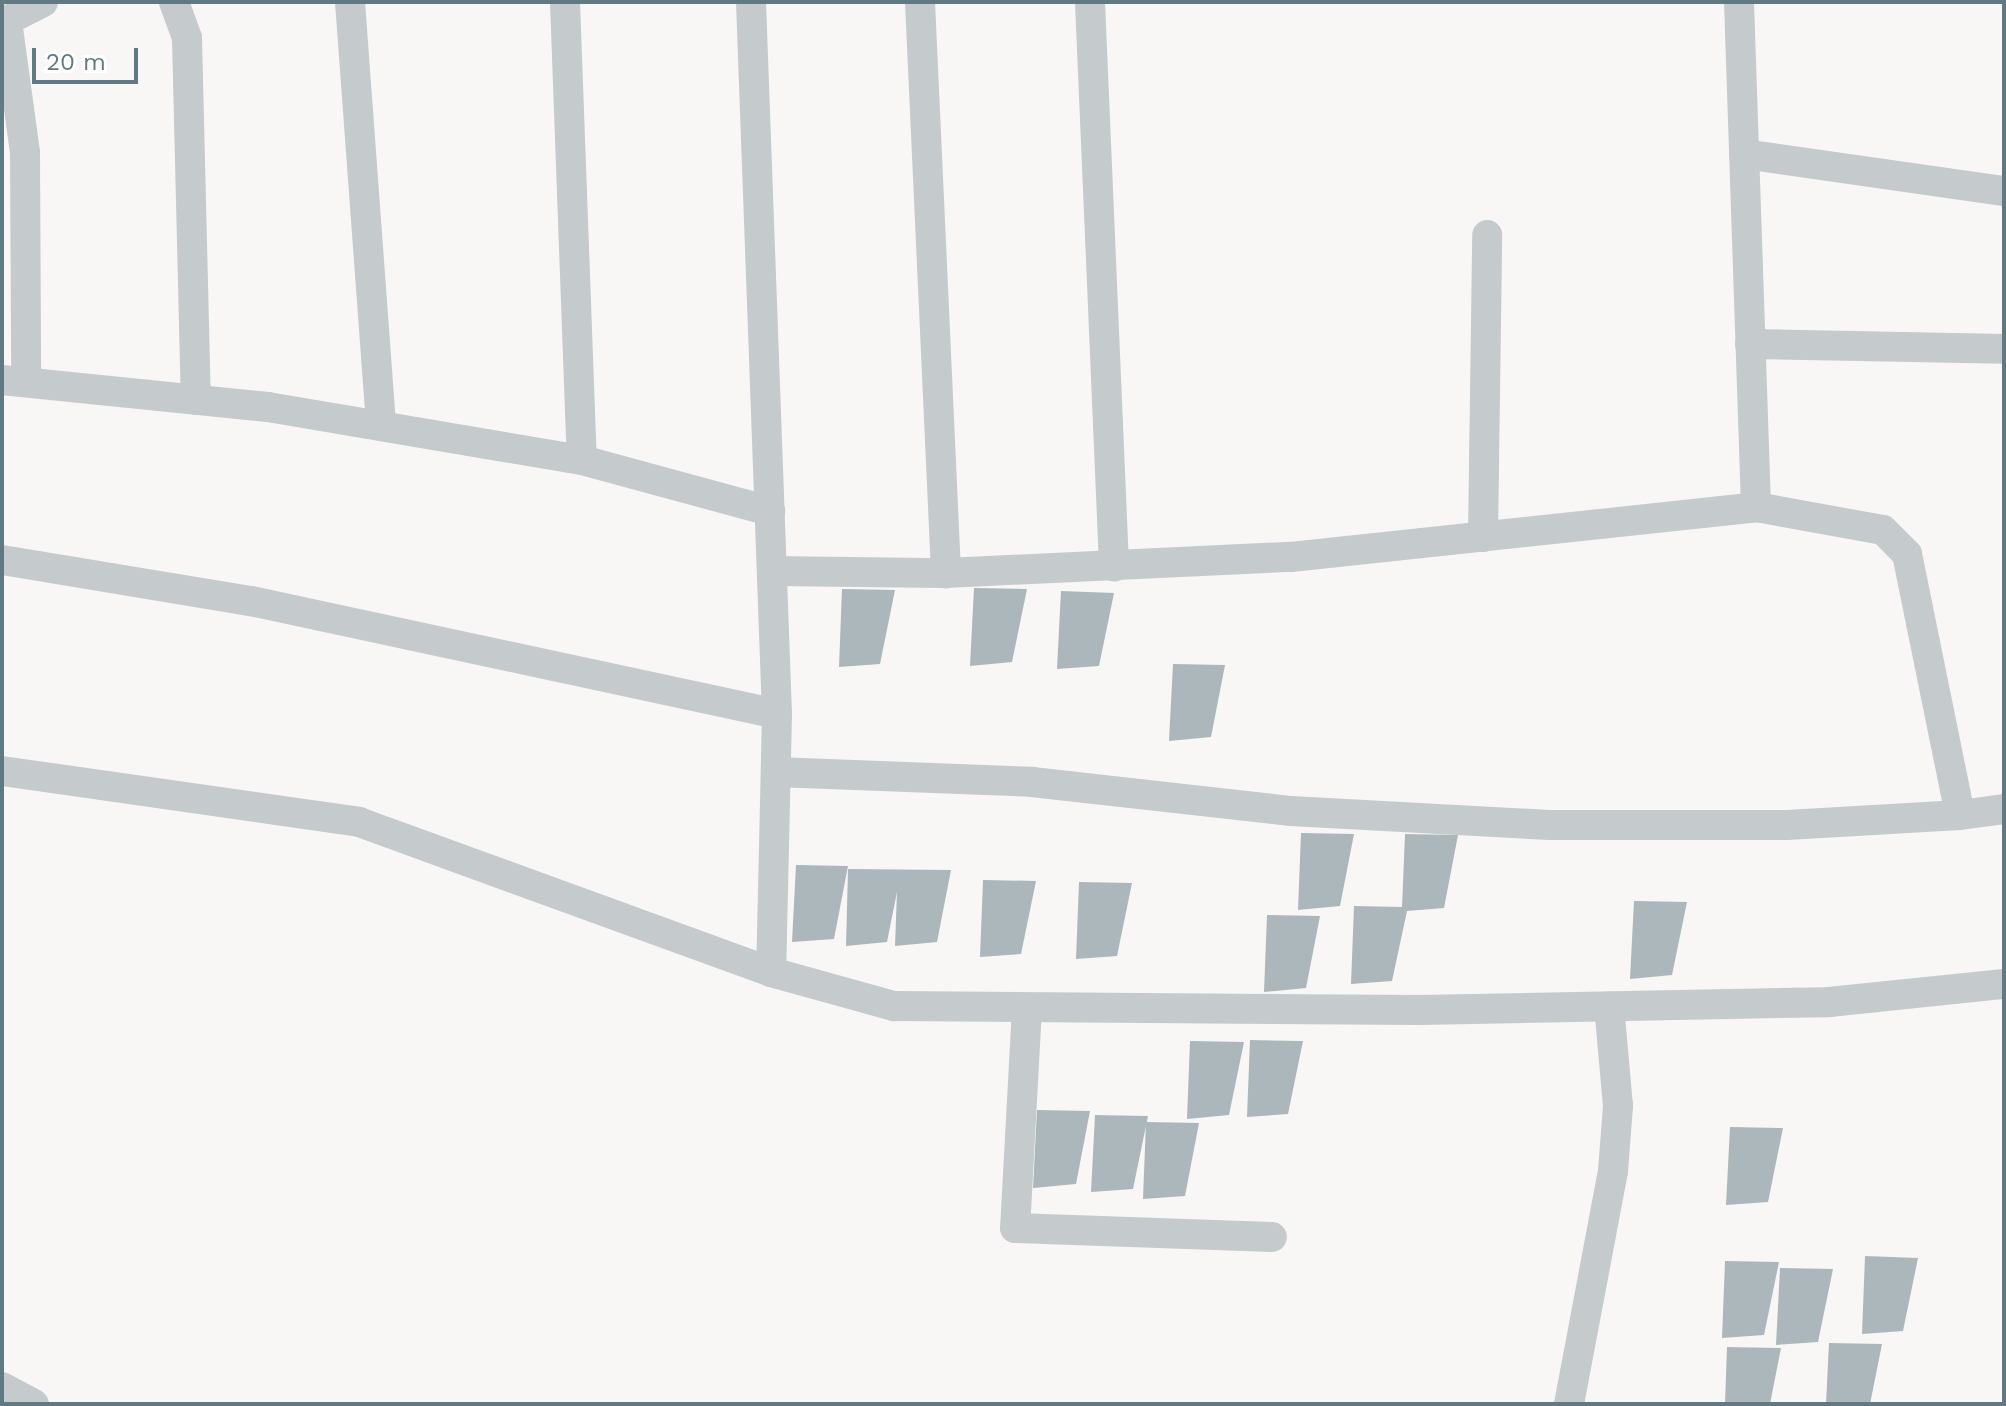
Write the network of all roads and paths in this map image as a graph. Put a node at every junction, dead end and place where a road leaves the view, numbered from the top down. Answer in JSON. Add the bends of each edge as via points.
{"nodes":[{"id":1,"x":43,"y":2,"type":"edge"},
{"id":2,"x":174,"y":2,"type":"edge"},
{"id":3,"x":350,"y":2,"type":"edge"},
{"id":4,"x":565,"y":2,"type":"edge"},
{"id":5,"x":751,"y":2,"type":"edge"},
{"id":6,"x":920,"y":2,"type":"edge"},
{"id":7,"x":1090,"y":2,"type":"edge"},
{"id":8,"x":1739,"y":2,"type":"edge"},
{"id":9,"x":5,"y":22,"type":"edge"},
{"id":10,"x":1744,"y":154,"type":"junction"},
{"id":11,"x":2004,"y":191,"type":"edge"},
{"id":12,"x":1487,"y":235,"type":"dead end"},
{"id":13,"x":1750,"y":344,"type":"junction"},
{"id":14,"x":2004,"y":349,"type":"edge"},
{"id":15,"x":14,"y":381,"type":"edge"},
{"id":16,"x":196,"y":400,"type":"junction"},
{"id":17,"x":381,"y":426,"type":"junction"},
{"id":18,"x":582,"y":460,"type":"junction"},
{"id":19,"x":1756,"y":507,"type":"junction"},
{"id":20,"x":770,"y":511,"type":"junction"},
{"id":21,"x":1483,"y":537,"type":"junction"},
{"id":22,"x":2,"y":560,"type":"edge"},
{"id":23,"x":1114,"y":566,"type":"junction"},
{"id":24,"x":772,"y":571,"type":"junction"},
{"id":25,"x":946,"y":573,"type":"junction"},
{"id":26,"x":777,"y":714,"type":"junction"},
{"id":27,"x":2,"y":771,"type":"edge"},
{"id":28,"x":776,"y":772,"type":"junction"},
{"id":29,"x":2004,"y":809,"type":"edge"},
{"id":30,"x":1960,"y":815,"type":"junction"},
{"id":31,"x":771,"y":972,"type":"junction"},
{"id":32,"x":2004,"y":984,"type":"edge"},
{"id":33,"x":1609,"y":1006,"type":"junction"},
{"id":34,"x":1027,"y":1008,"type":"junction"},
{"id":35,"x":1272,"y":1237,"type":"dead end"},
{"id":36,"x":2,"y":1387,"type":"edge"},
{"id":37,"x":34,"y":1404,"type":"edge"},
{"id":38,"x":1569,"y":1404,"type":"edge"}],
"edges":[{"from":1,"to":9,"type":"street"},
{"from":2,"to":16,"type":"street","via":[[187,38]]},
{"from":3,"to":17,"type":"street"},
{"from":4,"to":18,"type":"street"},
{"from":5,"to":20,"type":"street"},
{"from":6,"to":25,"type":"street"},
{"from":7,"to":23,"type":"street"},
{"from":8,"to":10,"type":"street"},
{"from":9,"to":15,"type":"street","via":[[25,153]]},
{"from":10,"to":11,"type":"street"},
{"from":10,"to":13,"type":"street"},
{"from":12,"to":21,"type":"street"},
{"from":13,"to":14,"type":"street"},
{"from":13,"to":19,"type":"street"},
{"from":15,"to":16,"type":"street"},
{"from":16,"to":17,"type":"street"},
{"from":17,"to":18,"type":"street"},
{"from":18,"to":20,"type":"street"},
{"from":19,"to":21,"type":"street"},
{"from":19,"to":30,"type":"street","via":[[1883,530],[1907,554]]},
{"from":20,"to":24,"type":"street"},
{"from":21,"to":23,"type":"street"},
{"from":22,"to":26,"type":"street","via":[[251,601]]},
{"from":23,"to":25,"type":"street"},
{"from":24,"to":25,"type":"street"},
{"from":24,"to":26,"type":"street"},
{"from":26,"to":28,"type":"street"},
{"from":27,"to":31,"type":"street","via":[[359,822]]},
{"from":28,"to":30,"type":"street","via":[[1032,782],[1291,811],[1550,825],[1787,825]]},
{"from":28,"to":31,"type":"street"},
{"from":29,"to":30,"type":"street"},
{"from":31,"to":34,"type":"street","via":[[894,1006]]},
{"from":32,"to":33,"type":"street","via":[[1829,1002]]},
{"from":33,"to":34,"type":"street"},
{"from":33,"to":38,"type":"street","via":[[1618,1106],[1613,1171]]},
{"from":34,"to":35,"type":"street","via":[[1015,1228]]},
{"from":36,"to":37,"type":"street"}]}
